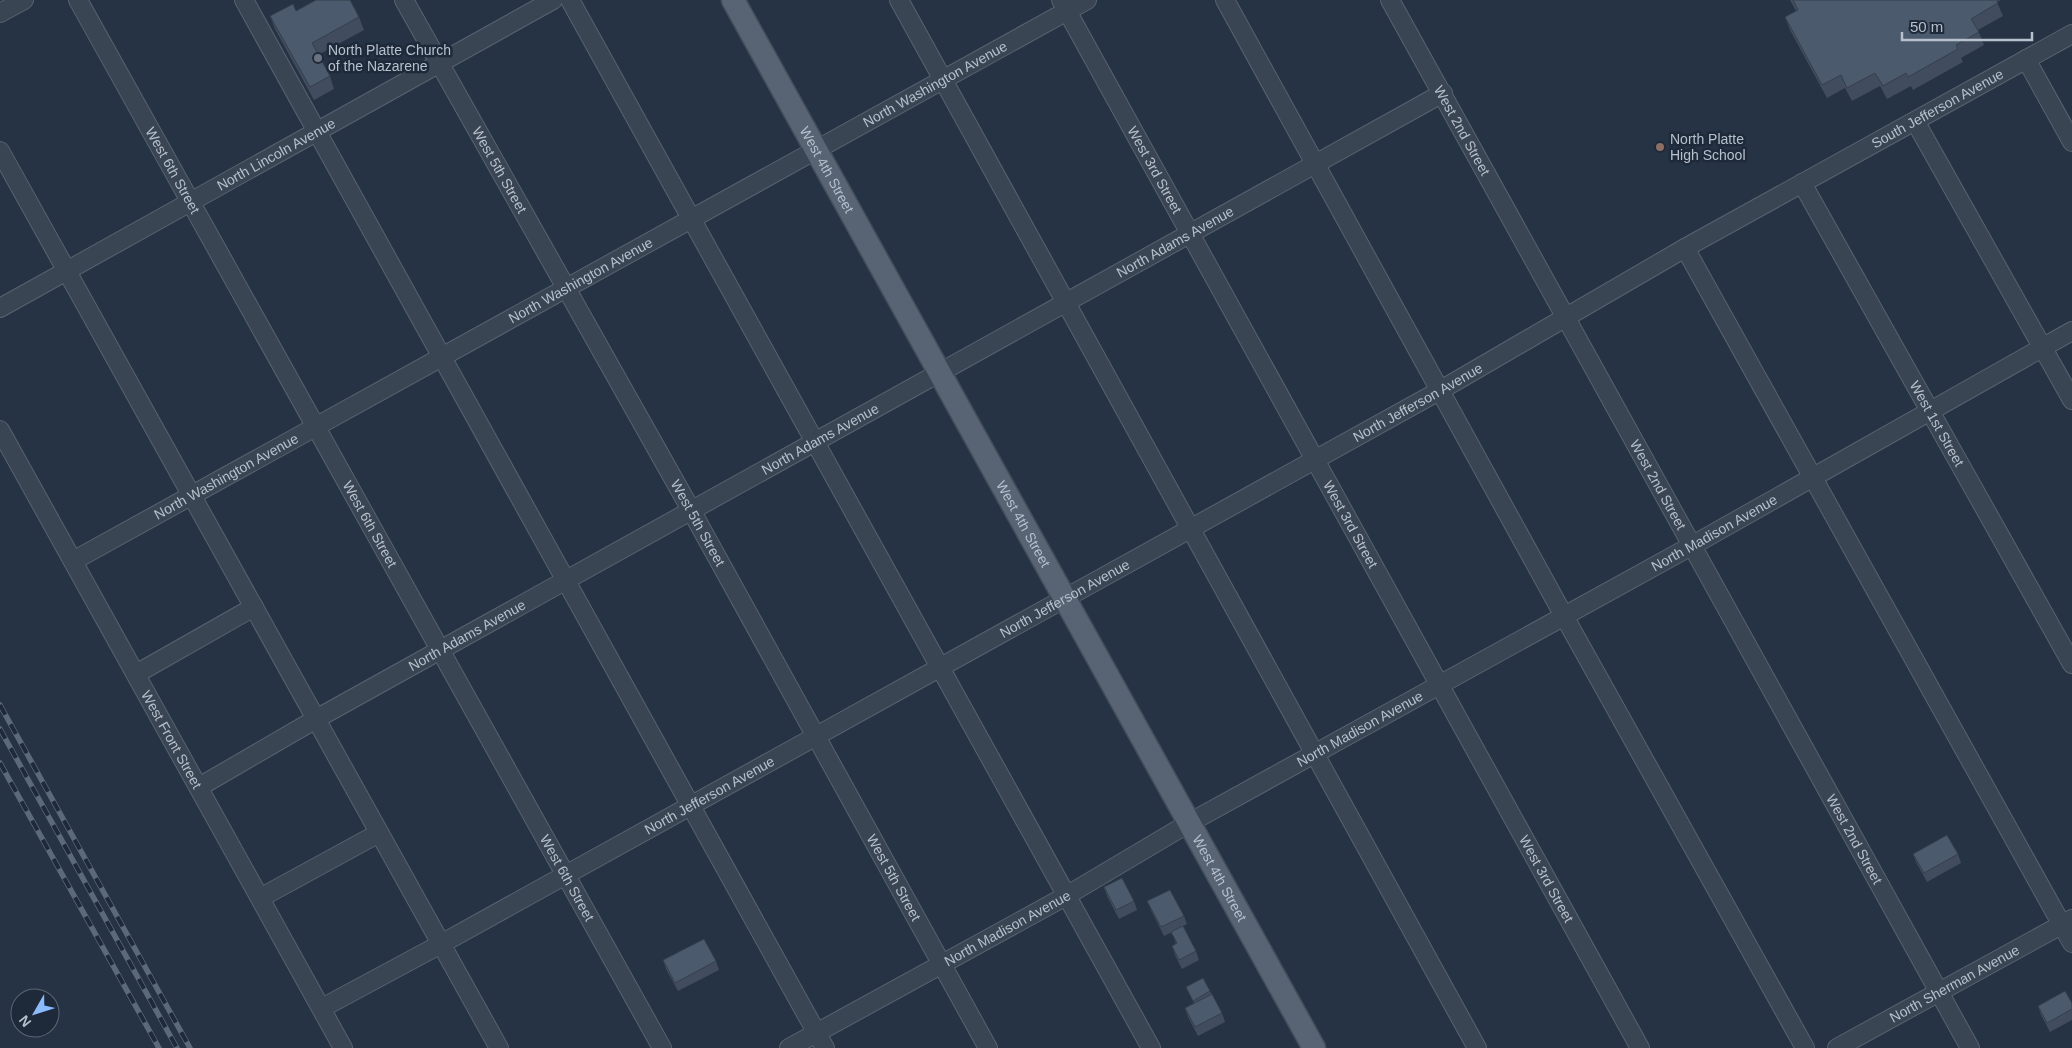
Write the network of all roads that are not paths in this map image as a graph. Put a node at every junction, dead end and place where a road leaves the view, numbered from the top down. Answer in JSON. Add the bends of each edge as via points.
{"nodes":[{"id":1,"x":24,"y":0,"type":"edge"},
{"id":2,"x":78,"y":0,"type":"edge"},
{"id":3,"x":244,"y":0,"type":"edge"},
{"id":4,"x":404,"y":0,"type":"edge"},
{"id":5,"x":553,"y":0,"type":"edge"},
{"id":6,"x":570,"y":0,"type":"edge"},
{"id":7,"x":734,"y":0,"type":"edge"},
{"id":8,"x":899,"y":0,"type":"edge"},
{"id":9,"x":1087,"y":0,"type":"edge"},
{"id":10,"x":1225,"y":0,"type":"edge"},
{"id":11,"x":1390,"y":0,"type":"edge"},
{"id":12,"x":1064,"y":6,"type":"edge"},
{"id":13,"x":0,"y":13,"type":"edge"},
{"id":14,"x":2072,"y":34,"type":"edge"},
{"id":15,"x":2026,"y":59,"type":"junction"},
{"id":16,"x":439,"y":63,"type":"junction"},
{"id":17,"x":943,"y":79,"type":"junction"},
{"id":18,"x":1443,"y":93,"type":"junction"},
{"id":19,"x":1915,"y":121,"type":"junction"},
{"id":20,"x":316,"y":131,"type":"junction"},
{"id":21,"x":2072,"y":142,"type":"edge"},
{"id":22,"x":816,"y":149,"type":"junction"},
{"id":23,"x":0,"y":151,"type":"edge"},
{"id":24,"x":1314,"y":164,"type":"junction"},
{"id":25,"x":1802,"y":183,"type":"junction"},
{"id":26,"x":190,"y":202,"type":"junction"},
{"id":27,"x":691,"y":218,"type":"junction"},
{"id":28,"x":1190,"y":234,"type":"junction"},
{"id":29,"x":1685,"y":248,"type":"junction"},
{"id":30,"x":66,"y":271,"type":"junction"},
{"id":31,"x":566,"y":287,"type":"junction"},
{"id":32,"x":1066,"y":302,"type":"junction"},
{"id":33,"x":0,"y":308,"type":"edge"},
{"id":34,"x":1567,"y":317,"type":"junction"},
{"id":35,"x":2072,"y":331,"type":"edge"},
{"id":36,"x":2043,"y":347,"type":"junction"},
{"id":37,"x":441,"y":356,"type":"junction"},
{"id":38,"x":938,"y":372,"type":"junction"},
{"id":39,"x":1439,"y":391,"type":"junction"},
{"id":40,"x":2072,"y":400,"type":"edge"},
{"id":41,"x":1930,"y":411,"type":"junction"},
{"id":42,"x":315,"y":426,"type":"junction"},
{"id":43,"x":0,"y":430,"type":"edge"},
{"id":44,"x":814,"y":442,"type":"junction"},
{"id":45,"x":1315,"y":459,"type":"junction"},
{"id":46,"x":1813,"y":477,"type":"junction"},
{"id":47,"x":191,"y":495,"type":"junction"},
{"id":48,"x":691,"y":510,"type":"junction"},
{"id":49,"x":1190,"y":528,"type":"junction"},
{"id":50,"x":1693,"y":545,"type":"junction"},
{"id":51,"x":73,"y":560,"type":"junction"},
{"id":52,"x":565,"y":580,"type":"junction"},
{"id":53,"x":1064,"y":598,"type":"junction"},
{"id":54,"x":254,"y":607,"type":"junction"},
{"id":55,"x":1564,"y":616,"type":"junction"},
{"id":56,"x":440,"y":650,"type":"junction"},
{"id":57,"x":2072,"y":664,"type":"edge"},
{"id":58,"x":940,"y":667,"type":"junction"},
{"id":59,"x":136,"y":674,"type":"junction"},
{"id":60,"x":1440,"y":684,"type":"junction"},
{"id":61,"x":316,"y":719,"type":"junction"},
{"id":62,"x":815,"y":736,"type":"junction"},
{"id":63,"x":1314,"y":753,"type":"junction"},
{"id":64,"x":199,"y":787,"type":"junction"},
{"id":65,"x":690,"y":806,"type":"junction"},
{"id":66,"x":1189,"y":823,"type":"junction"},
{"id":67,"x":379,"y":833,"type":"junction"},
{"id":68,"x":566,"y":875,"type":"junction"},
{"id":69,"x":1066,"y":896,"type":"junction"},
{"id":70,"x":260,"y":898,"type":"junction"},
{"id":71,"x":2067,"y":922,"type":"edge"},
{"id":72,"x":2072,"y":943,"type":"edge"},
{"id":73,"x":441,"y":944,"type":"junction"},
{"id":74,"x":942,"y":965,"type":"junction"},
{"id":75,"x":1939,"y":992,"type":"junction"},
{"id":76,"x":322,"y":1008,"type":"junction"},
{"id":77,"x":821,"y":1040,"type":"edge"},
{"id":78,"x":344,"y":1048,"type":"edge"},
{"id":79,"x":498,"y":1048,"type":"edge"},
{"id":80,"x":662,"y":1048,"type":"edge"},
{"id":81,"x":789,"y":1048,"type":"edge"},
{"id":82,"x":988,"y":1048,"type":"edge"},
{"id":83,"x":1151,"y":1048,"type":"edge"},
{"id":84,"x":1314,"y":1048,"type":"edge"},
{"id":85,"x":1477,"y":1048,"type":"edge"},
{"id":86,"x":1640,"y":1048,"type":"edge"},
{"id":87,"x":1805,"y":1048,"type":"edge"},
{"id":88,"x":1838,"y":1048,"type":"edge"},
{"id":89,"x":1970,"y":1048,"type":"edge"}],
"edges":[{"from":1,"to":13,"type":"street"},
{"from":2,"to":26,"type":"street","name":"West 6th Street"},
{"from":3,"to":20,"type":"street"},
{"from":4,"to":16,"type":"street","name":"West 5th Street"},
{"from":5,"to":16,"type":"street","name":"North Lincoln Avenue"},
{"from":6,"to":27,"type":"street"},
{"from":7,"to":22,"type":"main road","name":"West 4th Street"},
{"from":8,"to":17,"type":"street"},
{"from":9,"to":12,"type":"street","name":"North Washington Avenue"},
{"from":10,"to":24,"type":"street"},
{"from":11,"to":18,"type":"street","name":"West 2nd Street"},
{"from":12,"to":17,"type":"street","name":"North Washington Avenue"},
{"from":12,"to":28,"type":"street","name":"West 3rd Street"},
{"from":14,"to":15,"type":"street","name":"South Jefferson Avenue"},
{"from":15,"to":19,"type":"street","name":"South Jefferson Avenue"},
{"from":15,"to":21,"type":"street"},
{"from":16,"to":20,"type":"street","name":"North Lincoln Avenue"},
{"from":16,"to":31,"type":"street","name":"West 5th Street"},
{"from":17,"to":22,"type":"street","name":"North Washington Avenue"},
{"from":17,"to":32,"type":"street"},
{"from":18,"to":24,"type":"street","name":"North Adams Avenue"},
{"from":18,"to":34,"type":"street","name":"West 2nd Street"},
{"from":19,"to":25,"type":"street","name":"South Jefferson Avenue"},
{"from":19,"to":36,"type":"street"},
{"from":20,"to":26,"type":"street","name":"North Lincoln Avenue"},
{"from":20,"to":37,"type":"street"},
{"from":22,"to":27,"type":"street","name":"North Washington Avenue"},
{"from":22,"to":38,"type":"main road","name":"West 4th Street"},
{"from":23,"to":30,"type":"street"},
{"from":24,"to":28,"type":"street","name":"North Adams Avenue"},
{"from":24,"to":39,"type":"street"},
{"from":25,"to":29,"type":"street","name":"North Jefferson Avenue"},
{"from":25,"to":41,"type":"street","name":"West 1st Street"},
{"from":26,"to":30,"type":"street","name":"North Lincoln Avenue"},
{"from":26,"to":42,"type":"street","name":"West 6th Street"},
{"from":27,"to":31,"type":"street","name":"North Washington Avenue"},
{"from":27,"to":44,"type":"street"},
{"from":28,"to":32,"type":"street","name":"North Adams Avenue"},
{"from":28,"to":45,"type":"street","name":"West 3rd Street"},
{"from":29,"to":34,"type":"street","name":"North Jefferson Avenue"},
{"from":29,"to":46,"type":"street"},
{"from":30,"to":33,"type":"street","name":"North Lincoln Avenue"},
{"from":30,"to":47,"type":"street"},
{"from":31,"to":37,"type":"street","name":"North Washington Avenue"},
{"from":31,"to":48,"type":"street","name":"West 5th Street"},
{"from":32,"to":38,"type":"street","name":"North Adams Avenue"},
{"from":32,"to":49,"type":"street"},
{"from":34,"to":39,"type":"street","name":"North Jefferson Avenue"},
{"from":34,"to":50,"type":"street","name":"West 2nd Street"},
{"from":35,"to":36,"type":"street","name":"North Madison Avenue"},
{"from":36,"to":40,"type":"street"},
{"from":36,"to":41,"type":"street","name":"North Madison Avenue"},
{"from":37,"to":42,"type":"street","name":"North Washington Avenue"},
{"from":37,"to":52,"type":"street"},
{"from":38,"to":44,"type":"street","name":"North Adams Avenue"},
{"from":38,"to":53,"type":"main road","name":"West 4th Street"},
{"from":39,"to":45,"type":"street","name":"North Jefferson Avenue"},
{"from":39,"to":55,"type":"street"},
{"from":41,"to":46,"type":"street","name":"North Madison Avenue"},
{"from":41,"to":57,"type":"street","name":"West 1st Street"},
{"from":42,"to":47,"type":"street","name":"North Washington Avenue"},
{"from":42,"to":56,"type":"street","name":"West 6th Street"},
{"from":43,"to":51,"type":"street","name":"West Front Street"},
{"from":44,"to":48,"type":"street","name":"North Adams Avenue"},
{"from":44,"to":58,"type":"street"},
{"from":45,"to":49,"type":"street","name":"North Jefferson Avenue"},
{"from":45,"to":60,"type":"street","name":"West 3rd Street"},
{"from":46,"to":50,"type":"street","name":"North Madison Avenue"},
{"from":46,"to":71,"type":"street"},
{"from":47,"to":51,"type":"street","name":"North Washington Avenue"},
{"from":47,"to":54,"type":"street"},
{"from":48,"to":52,"type":"street","name":"North Adams Avenue"},
{"from":48,"to":62,"type":"street","name":"West 5th Street"},
{"from":49,"to":53,"type":"street","name":"North Jefferson Avenue"},
{"from":49,"to":63,"type":"street"},
{"from":50,"to":55,"type":"street","name":"North Madison Avenue"},
{"from":50,"to":75,"type":"street","name":"West 2nd Street"},
{"from":51,"to":59,"type":"street","name":"West Front Street"},
{"from":52,"to":56,"type":"street","name":"North Adams Avenue"},
{"from":52,"to":65,"type":"street"},
{"from":53,"to":58,"type":"street","name":"North Jefferson Avenue"},
{"from":53,"to":66,"type":"main road","name":"West 4th Street"},
{"from":54,"to":59,"type":"street"},
{"from":54,"to":61,"type":"street"},
{"from":55,"to":60,"type":"street","name":"North Madison Avenue"},
{"from":55,"to":87,"type":"street"},
{"from":56,"to":61,"type":"street","name":"North Adams Avenue"},
{"from":56,"to":68,"type":"street","name":"West 6th Street"},
{"from":58,"to":62,"type":"street","name":"North Jefferson Avenue"},
{"from":58,"to":69,"type":"street"},
{"from":59,"to":64,"type":"street","name":"West Front Street"},
{"from":60,"to":63,"type":"street","name":"North Madison Avenue"},
{"from":60,"to":86,"type":"street","name":"West 3rd Street"},
{"from":61,"to":64,"type":"street","name":"North Adams Avenue"},
{"from":61,"to":67,"type":"street"},
{"from":62,"to":65,"type":"street","name":"North Jefferson Avenue"},
{"from":62,"to":74,"type":"street","name":"West 5th Street"},
{"from":63,"to":66,"type":"street","name":"North Madison Avenue"},
{"from":63,"to":85,"type":"street"},
{"from":64,"to":70,"type":"street","name":"West Front Street"},
{"from":65,"to":68,"type":"street","name":"North Jefferson Avenue"},
{"from":65,"to":77,"type":"street"},
{"from":66,"to":69,"type":"street","name":"North Madison Avenue"},
{"from":66,"to":84,"type":"main road","name":"West 4th Street"},
{"from":67,"to":70,"type":"street"},
{"from":67,"to":73,"type":"street"},
{"from":68,"to":73,"type":"street","name":"North Jefferson Avenue"},
{"from":68,"to":80,"type":"street","name":"West 6th Street"},
{"from":69,"to":74,"type":"street","name":"North Madison Avenue"},
{"from":69,"to":83,"type":"street"},
{"from":70,"to":76,"type":"street","name":"West Front Street"},
{"from":71,"to":72,"type":"street"},
{"from":71,"to":75,"type":"street","name":"North Sherman Avenue"},
{"from":73,"to":76,"type":"street","name":"North Jefferson Avenue"},
{"from":73,"to":79,"type":"street"},
{"from":74,"to":77,"type":"street","name":"North Madison Avenue"},
{"from":74,"to":82,"type":"street","name":"West 5th Street"},
{"from":75,"to":88,"type":"street","name":"North Sherman Avenue"},
{"from":75,"to":89,"type":"street","name":"West 2nd Street"},
{"from":76,"to":78,"type":"street","name":"West Front Street"},
{"from":77,"to":81,"type":"street","name":"North Madison Avenue"}]}
